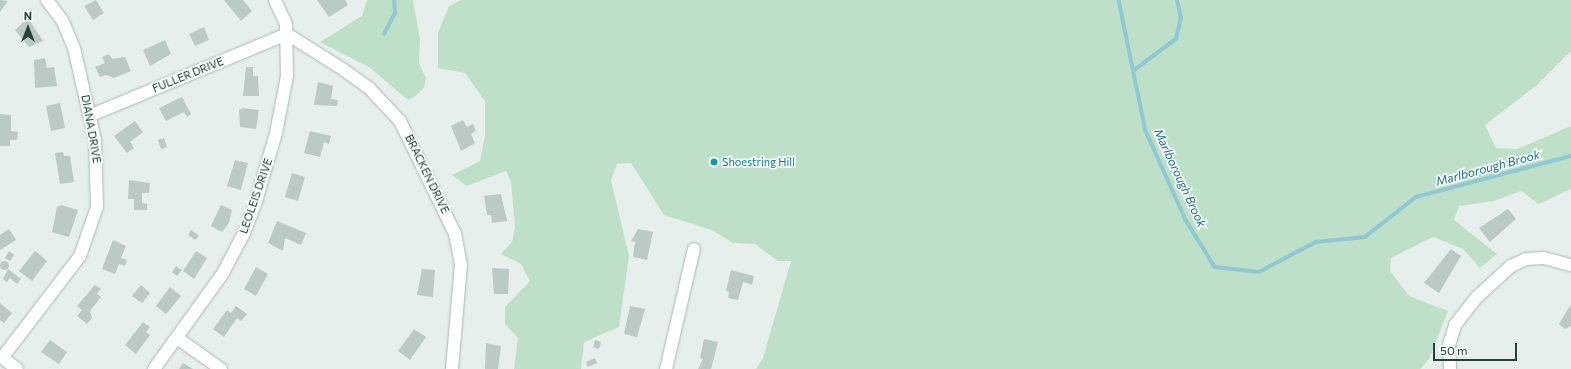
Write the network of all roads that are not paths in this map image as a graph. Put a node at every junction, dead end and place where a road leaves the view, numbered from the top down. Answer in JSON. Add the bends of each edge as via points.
{"nodes":[{"id":1,"x":47,"y":0,"type":"edge"},
{"id":2,"x":275,"y":0,"type":"edge"},
{"id":3,"x":287,"y":34,"type":"junction"},
{"id":4,"x":89,"y":116,"type":"junction"},
{"id":5,"x":694,"y":249,"type":"dead end"},
{"id":6,"x":1571,"y":265,"type":"edge"},
{"id":7,"x":178,"y":338,"type":"junction"},
{"id":8,"x":1,"y":357,"type":"edge"},
{"id":9,"x":17,"y":369,"type":"edge"},
{"id":10,"x":154,"y":369,"type":"edge"},
{"id":11,"x":221,"y":369,"type":"edge"},
{"id":12,"x":452,"y":369,"type":"edge"},
{"id":13,"x":666,"y":369,"type":"edge"},
{"id":14,"x":1450,"y":369,"type":"edge"}],
"edges":[{"from":1,"to":4,"type":"street","name":"DIANA DRIVE","via":[[69,35]]},
{"from":2,"to":3,"type":"street","name":"LEOLEIS DRIVE","via":[[283,14]]},
{"from":3,"to":4,"type":"street","name":"FULLER DRIVE"},
{"from":3,"to":7,"type":"street","name":"LEOLEIS DRIVE","via":[[288,64],[280,114],[251,217],[223,273]]},
{"from":3,"to":12,"type":"street","name":"BRACKEN DRIVE","via":[[344,70],[380,98],[400,121],[426,168],[450,221],[460,254]]},
{"from":4,"to":8,"type":"street","name":"DIANA DRIVE","via":[[98,184],[90,233],[69,273]]},
{"from":5,"to":13,"type":"street"},
{"from":6,"to":14,"type":"street","via":[[1544,258],[1526,259],[1511,266],[1477,297],[1455,325],[1449,345]]},
{"from":7,"to":10,"type":"street","name":"LEOLEIS DRIVE"},
{"from":7,"to":11,"type":"street"},
{"from":8,"to":9,"type":"street"}]}
